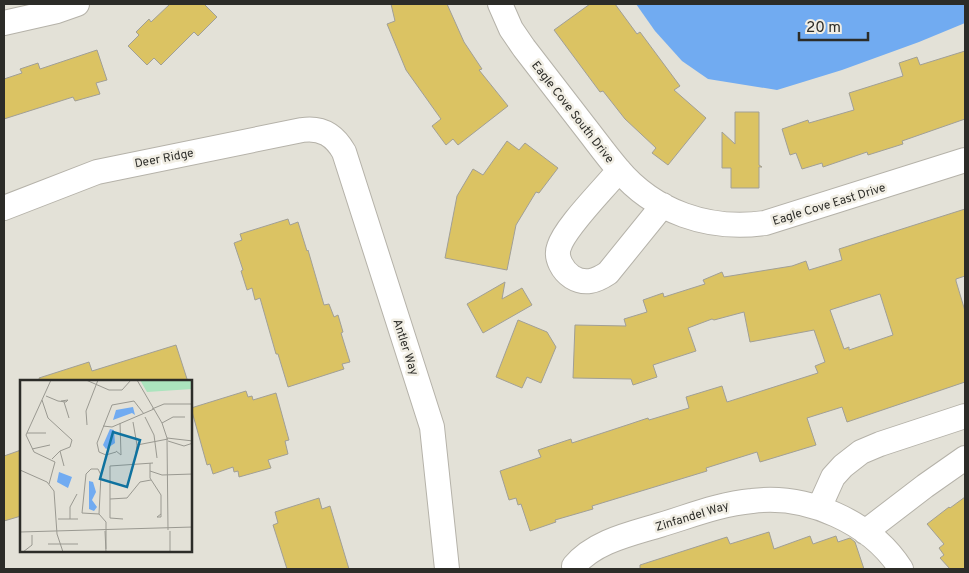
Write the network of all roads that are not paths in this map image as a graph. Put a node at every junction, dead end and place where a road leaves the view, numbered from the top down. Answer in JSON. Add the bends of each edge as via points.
{"nodes":[{"id":1,"x":77,"y":4,"type":"edge"},
{"id":2,"x":500,"y":4,"type":"edge"},
{"id":3,"x":4,"y":23,"type":"edge"},
{"id":4,"x":329,"y":135,"type":"joint"},
{"id":5,"x":965,"y":160,"type":"edge"},
{"id":6,"x":619,"y":170,"type":"junction"},
{"id":7,"x":663,"y":205,"type":"junction"},
{"id":8,"x":4,"y":208,"type":"edge"},
{"id":9,"x":965,"y":416,"type":"edge"},
{"id":10,"x":965,"y":458,"type":"edge"},
{"id":11,"x":819,"y":508,"type":"junction"},
{"id":12,"x":865,"y":532,"type":"junction"},
{"id":13,"x":574,"y":566,"type":"dead end"},
{"id":14,"x":446,"y":569,"type":"edge"},
{"id":15,"x":901,"y":569,"type":"edge"}],
"edges":[{"from":1,"to":3,"type":"street"},
{"from":2,"to":6,"type":"street","name":"Eagle Cove South Drive","via":[[524,48]]},
{"from":4,"to":8,"type":"street","name":"Deer Ridge","via":[[307,129],[97,172]]},
{"from":4,"to":14,"type":"street","name":"Antler Way","via":[[338,141],[344,152],[432,428]]},
{"from":5,"to":7,"type":"street","name":"Eagle Cove East Drive","via":[[765,223],[731,226],[709,223]]},
{"from":6,"to":7,"type":"street","name":"Eagle Cove South Drive","via":[[648,197]]},
{"from":6,"to":7,"type":"street","via":[[562,238],[558,254],[564,272],[578,280],[589,281],[608,273]]},
{"from":9,"to":11,"type":"street","via":[[861,452],[833,477]]},
{"from":10,"to":12,"type":"street"},
{"from":11,"to":12,"type":"street","name":"Zinfandel Way"},
{"from":11,"to":13,"type":"street","name":"Zinfandel Way","via":[[781,500],[735,503],[614,540]]},
{"from":12,"to":15,"type":"street","name":"Zinfandel Way"}]}
